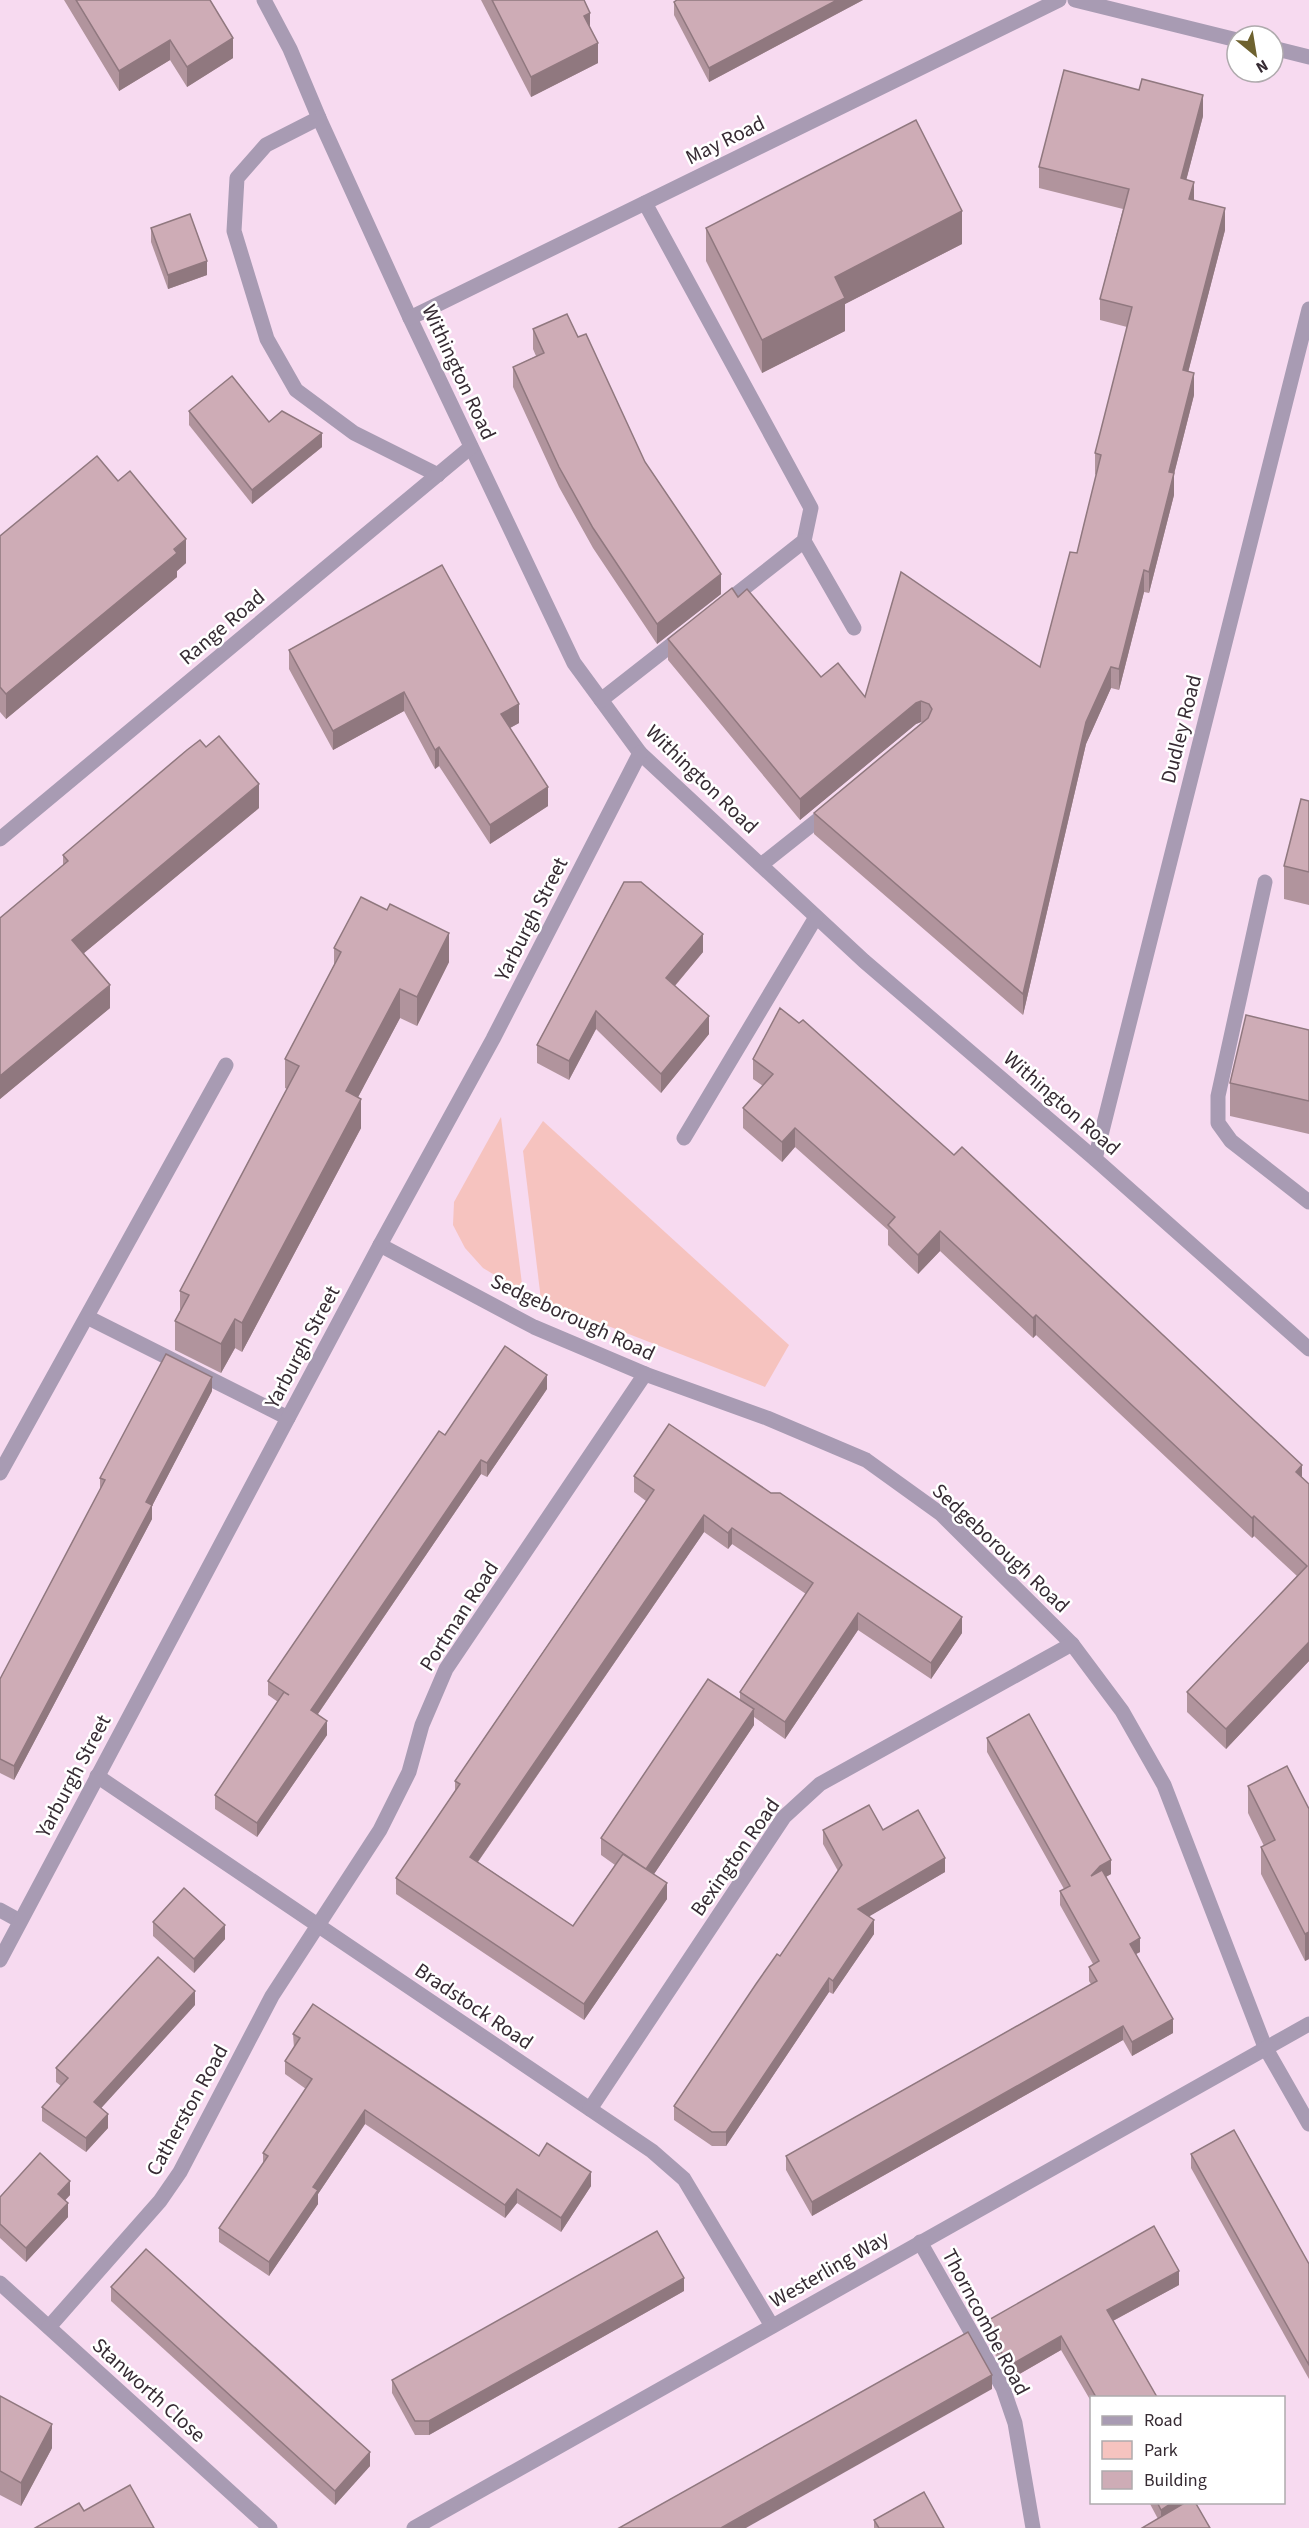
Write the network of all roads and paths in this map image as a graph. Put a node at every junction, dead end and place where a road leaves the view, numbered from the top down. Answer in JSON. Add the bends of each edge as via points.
{"nodes":[{"id":1,"x":264,"y":0,"type":"edge"},
{"id":2,"x":1059,"y":0,"type":"edge"},
{"id":3,"x":1075,"y":0,"type":"edge"},
{"id":4,"x":1225,"y":37,"type":"edge"},
{"id":5,"x":1285,"y":51,"type":"edge"},
{"id":6,"x":1309,"y":57,"type":"edge"},
{"id":7,"x":319,"y":118,"type":"junction"},
{"id":8,"x":645,"y":203,"type":"junction"},
{"id":9,"x":1309,"y":309,"type":"edge"},
{"id":10,"x":410,"y":318,"type":"junction"},
{"id":11,"x":471,"y":447,"type":"junction"},
{"id":12,"x":438,"y":475,"type":"junction"},
{"id":13,"x":804,"y":541,"type":"junction"},
{"id":14,"x":854,"y":628,"type":"dead end"},
{"id":15,"x":601,"y":700,"type":"junction"},
{"id":16,"x":640,"y":753,"type":"junction"},
{"id":17,"x":844,"y":798,"type":"edge"},
{"id":18,"x":0,"y":839,"type":"edge"},
{"id":19,"x":761,"y":865,"type":"junction"},
{"id":20,"x":1265,"y":882,"type":"dead end"},
{"id":21,"x":816,"y":917,"type":"junction"},
{"id":22,"x":226,"y":1065,"type":"dead end"},
{"id":23,"x":684,"y":1137,"type":"dead end"},
{"id":24,"x":1095,"y":1159,"type":"junction"},
{"id":25,"x":1309,"y":1202,"type":"edge"},
{"id":26,"x":380,"y":1245,"type":"junction"},
{"id":27,"x":87,"y":1317,"type":"junction"},
{"id":28,"x":1309,"y":1348,"type":"edge"},
{"id":29,"x":645,"y":1374,"type":"junction"},
{"id":30,"x":288,"y":1418,"type":"junction"},
{"id":31,"x":0,"y":1473,"type":"edge"},
{"id":32,"x":1072,"y":1644,"type":"junction"},
{"id":33,"x":97,"y":1776,"type":"junction"},
{"id":34,"x":0,"y":1910,"type":"edge"},
{"id":35,"x":20,"y":1921,"type":"junction"},
{"id":36,"x":316,"y":1925,"type":"junction"},
{"id":37,"x":0,"y":1960,"type":"edge"},
{"id":38,"x":1309,"y":2024,"type":"edge"},
{"id":39,"x":1265,"y":2047,"type":"junction"},
{"id":40,"x":590,"y":2109,"type":"junction"},
{"id":41,"x":1309,"y":2124,"type":"edge"},
{"id":42,"x":920,"y":2242,"type":"junction"},
{"id":43,"x":0,"y":2283,"type":"edge"},
{"id":44,"x":772,"y":2326,"type":"junction"},
{"id":45,"x":49,"y":2327,"type":"junction"},
{"id":46,"x":270,"y":2528,"type":"edge"},
{"id":47,"x":414,"y":2528,"type":"edge"},
{"id":48,"x":1033,"y":2528,"type":"edge"}],
"edges":[{"from":1,"to":7,"type":"street","name":"Withington Road"},
{"from":2,"to":8,"type":"street","name":"May Road"},
{"from":3,"to":4,"type":"street"},
{"from":5,"to":6,"type":"street"},
{"from":7,"to":10,"type":"street","name":"Withington Road"},
{"from":7,"to":12,"type":"street","via":[[266,145],[237,178],[234,231],[267,339],[296,390],[354,433]]},
{"from":8,"to":10,"type":"street","name":"May Road"},
{"from":8,"to":13,"type":"street","via":[[811,508]]},
{"from":9,"to":24,"type":"street","name":"Dudley Road"},
{"from":10,"to":11,"type":"street","name":"Withington Road"},
{"from":11,"to":12,"type":"street","name":"Range Road"},
{"from":11,"to":15,"type":"street","name":"Withington Road","via":[[574,663]]},
{"from":12,"to":18,"type":"street","name":"Range Road"},
{"from":13,"to":14,"type":"street"},
{"from":13,"to":15,"type":"street"},
{"from":15,"to":16,"type":"street","name":"Withington Road"},
{"from":16,"to":19,"type":"street","name":"Withington Road"},
{"from":16,"to":26,"type":"street","name":"Yarburgh Street","via":[[493,1039]]},
{"from":17,"to":19,"type":"street"},
{"from":19,"to":21,"type":"street","name":"Withington Road"},
{"from":20,"to":25,"type":"street","via":[[1218,1096],[1218,1123],[1231,1141]]},
{"from":21,"to":23,"type":"street"},
{"from":21,"to":24,"type":"street","name":"Withington Road"},
{"from":22,"to":27,"type":"street"},
{"from":24,"to":28,"type":"street","name":"Withington Road"},
{"from":26,"to":29,"type":"street","name":"Sedgeborough Road","via":[[534,1327]]},
{"from":26,"to":30,"type":"street","name":"Yarburgh Street"},
{"from":27,"to":30,"type":"street"},
{"from":27,"to":31,"type":"street"},
{"from":29,"to":32,"type":"street","name":"Sedgeborough Road","via":[[767,1418],[866,1460],[941,1514]]},
{"from":29,"to":36,"type":"street","name":"Portman Road","via":[[446,1669],[422,1725],[409,1772],[380,1830]]},
{"from":30,"to":33,"type":"street","name":"Yarburgh Street"},
{"from":32,"to":39,"type":"street","name":"Sedgeborough Road","via":[[1122,1711],[1164,1785]]},
{"from":32,"to":40,"type":"street","name":"Bexington Road","via":[[820,1784],[784,1817]]},
{"from":33,"to":35,"type":"street","name":"Yarburgh Street"},
{"from":33,"to":36,"type":"street","name":"Bradstock Road"},
{"from":34,"to":35,"type":"street"},
{"from":35,"to":37,"type":"street","name":"Yarburgh Street"},
{"from":36,"to":40,"type":"street","name":"Bradstock Road"},
{"from":36,"to":45,"type":"street","name":"Catherston Road","via":[[272,1996],[180,2172],[160,2201]]},
{"from":38,"to":39,"type":"street","name":"Westerling Way"},
{"from":39,"to":41,"type":"street","name":"Sedgeborough Road"},
{"from":39,"to":42,"type":"street","name":"Westerling Way"},
{"from":40,"to":44,"type":"street","name":"Bradstock Road","via":[[652,2151],[684,2179]]},
{"from":42,"to":44,"type":"street","name":"Westerling Way"},
{"from":42,"to":48,"type":"street","name":"Thorncombe Road","via":[[1003,2388],[1015,2423]]},
{"from":43,"to":45,"type":"street","name":"Stanworth Close"},
{"from":44,"to":47,"type":"street","name":"Westerling Way"},
{"from":45,"to":46,"type":"street","name":"Stanworth Close"}]}
